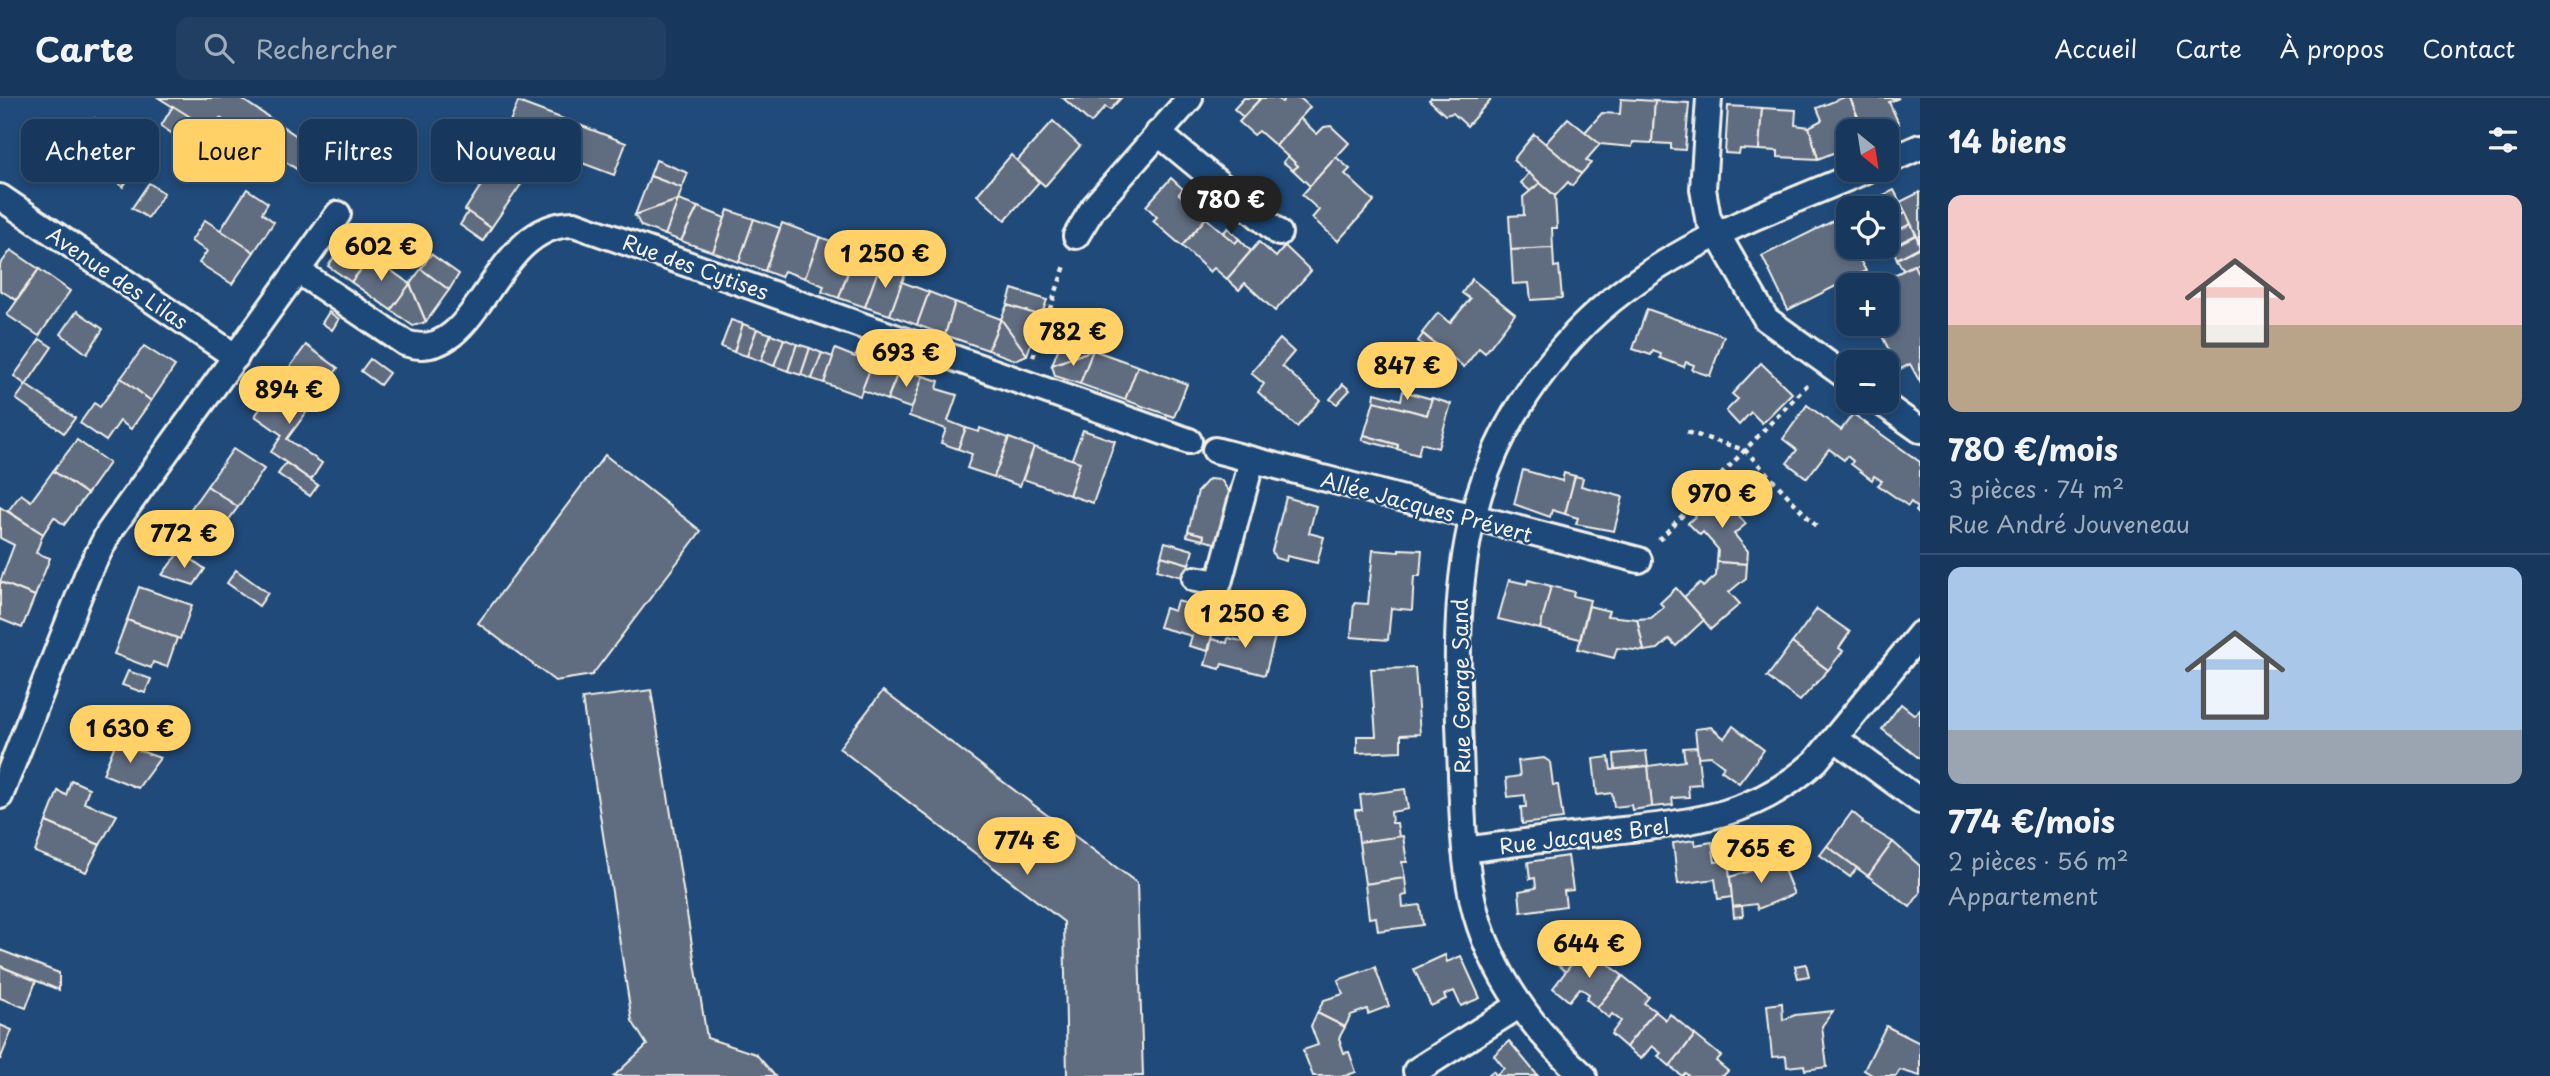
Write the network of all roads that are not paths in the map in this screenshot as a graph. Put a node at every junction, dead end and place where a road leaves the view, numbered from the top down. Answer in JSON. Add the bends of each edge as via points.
{"nodes":[{"id":1,"x":1190,"y":98,"type":"edge"},
{"id":2,"x":1709,"y":98,"type":"edge"},
{"id":3,"x":1158,"y":133,"type":"junction"},
{"id":4,"x":1920,"y":147,"type":"edge"},
{"id":5,"x":1899,"y":156,"type":"edge"},
{"id":6,"x":1839,"y":182,"type":"edge"},
{"id":7,"x":0,"y":197,"type":"edge"},
{"id":8,"x":338,"y":214,"type":"dead end"},
{"id":9,"x":1279,"y":233,"type":"dead end"},
{"id":10,"x":1717,"y":234,"type":"junction"},
{"id":11,"x":1076,"y":236,"type":"road end"},
{"id":12,"x":298,"y":271,"type":"junction"},
{"id":13,"x":236,"y":357,"type":"junction"},
{"id":14,"x":1836,"y":369,"type":"edge"},
{"id":15,"x":1896,"y":413,"type":"edge"},
{"id":16,"x":1920,"y":430,"type":"edge"},
{"id":17,"x":1189,"y":441,"type":"dead end"},
{"id":18,"x":1215,"y":450,"type":"dead end"},
{"id":19,"x":1252,"y":460,"type":"junction"},
{"id":20,"x":1471,"y":517,"type":"junction"},
{"id":21,"x":1639,"y":561,"type":"road end"},
{"id":22,"x":1195,"y":579,"type":"dead end"},
{"id":23,"x":1920,"y":634,"type":"edge"},
{"id":24,"x":1837,"y":740,"type":"junction"},
{"id":25,"x":3,"y":781,"type":"edge"},
{"id":26,"x":1920,"y":801,"type":"edge"},
{"id":27,"x":1465,"y":850,"type":"junction"},
{"id":28,"x":1520,"y":1005,"type":"junction"},
{"id":29,"x":1416,"y":1071,"type":"dead end"},
{"id":30,"x":1584,"y":1076,"type":"edge"}],
"edges":[{"from":1,"to":3,"type":"street"},
{"from":2,"to":10,"type":"street","via":[[1703,202]]},
{"from":3,"to":9,"type":"street"},
{"from":3,"to":11,"type":"street","via":[[1093,208]]},
{"from":4,"to":5,"type":"street"},
{"from":6,"to":10,"type":"street","name":"Rue George Sand"},
{"from":7,"to":13,"type":"street","name":"Avenue des Lilas"},
{"from":8,"to":12,"type":"street"},
{"from":10,"to":14,"type":"street","via":[[1766,319]]},
{"from":10,"to":20,"type":"street","name":"Rue George Sand","via":[[1625,289],[1574,336],[1505,432]]},
{"from":12,"to":13,"type":"street"},
{"from":12,"to":17,"type":"street","name":"Rue des Cytises","via":[[405,343],[425,347],[455,332],[534,234],[545,227],[574,224]]},
{"from":13,"to":25,"type":"street","via":[[100,549]]},
{"from":15,"to":16,"type":"street"},
{"from":18,"to":19,"type":"street","name":"Allée Jacques Prévert"},
{"from":19,"to":20,"type":"street","name":"Allée Jacques Prévert"},
{"from":19,"to":22,"type":"street","via":[[1219,583]]},
{"from":20,"to":21,"type":"street","name":"Allée Jacques Prévert"},
{"from":20,"to":27,"type":"street","name":"Rue George Sand","via":[[1457,616]]},
{"from":23,"to":24,"type":"street","name":"Rue Jacques Brel"},
{"from":24,"to":26,"type":"street"},
{"from":24,"to":27,"type":"street","name":"Rue Jacques Brel","via":[[1778,790],[1713,818]]},
{"from":27,"to":28,"type":"street","name":"Rue George Sand","via":[[1470,891],[1484,934]]},
{"from":28,"to":29,"type":"street"},
{"from":28,"to":30,"type":"street","name":"Rue George Sand"}]}
